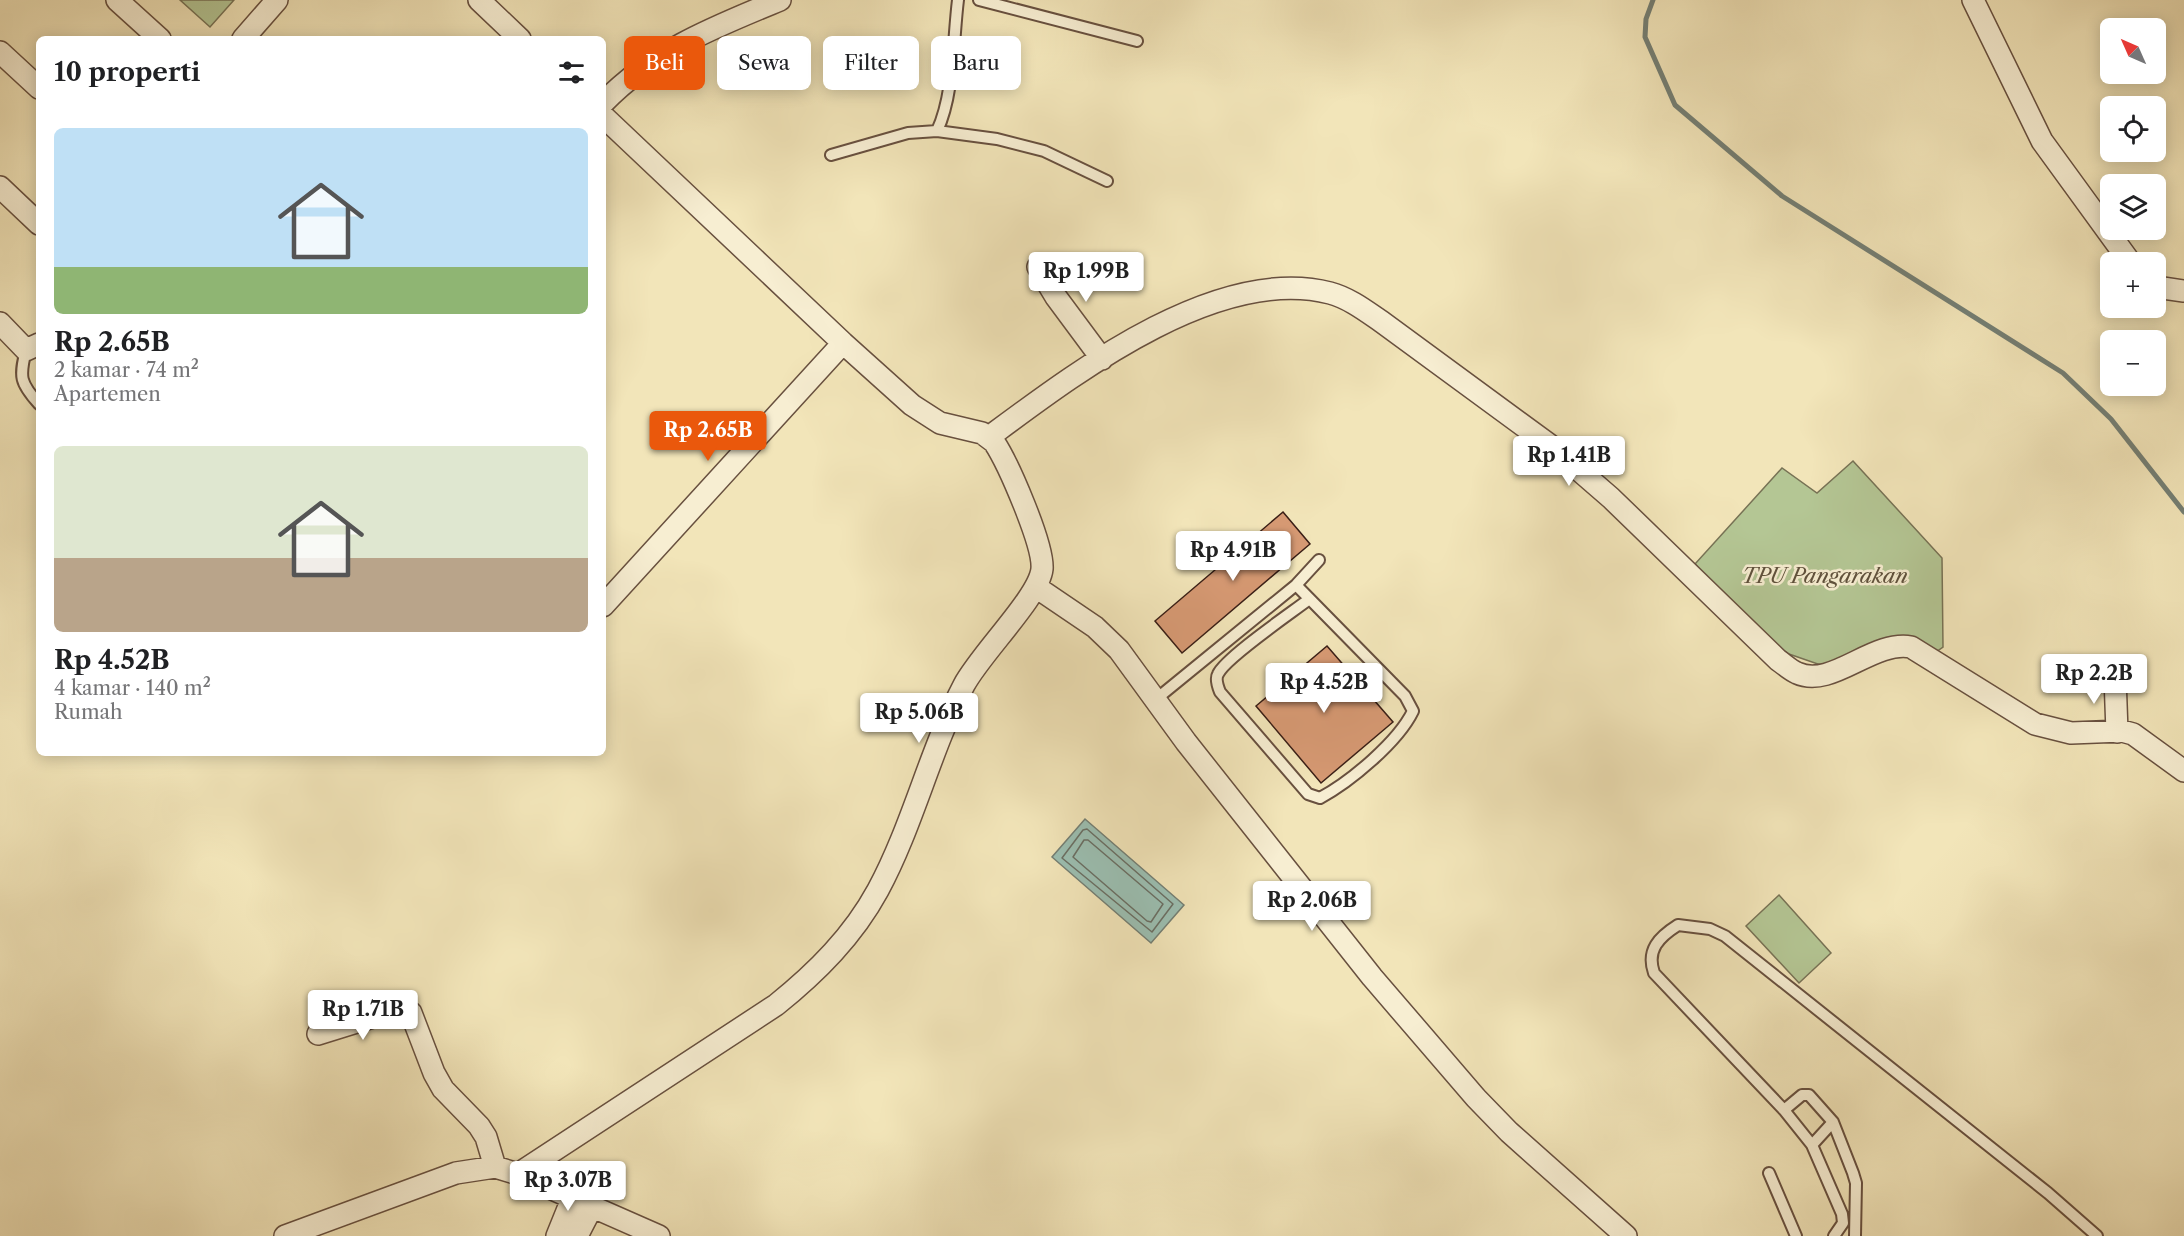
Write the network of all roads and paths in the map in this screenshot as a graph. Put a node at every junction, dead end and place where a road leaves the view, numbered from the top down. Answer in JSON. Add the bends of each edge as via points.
{"nodes":[{"id":1,"x":117,"y":0,"type":"edge"},
{"id":2,"x":277,"y":0,"type":"edge"},
{"id":3,"x":479,"y":0,"type":"edge"},
{"id":4,"x":780,"y":0,"type":"edge"},
{"id":5,"x":957,"y":0,"type":"edge"},
{"id":6,"x":979,"y":0,"type":"edge"},
{"id":7,"x":1973,"y":0,"type":"edge"},
{"id":8,"x":750,"y":5,"type":"edge"},
{"id":9,"x":157,"y":36,"type":"edge"},
{"id":10,"x":246,"y":36,"type":"edge"},
{"id":11,"x":514,"y":36,"type":"edge"},
{"id":12,"x":1137,"y":41,"type":"dead end"},
{"id":13,"x":0,"y":52,"type":"edge"},
{"id":14,"x":36,"y":85,"type":"edge"},
{"id":15,"x":606,"y":100,"type":"edge"},
{"id":16,"x":606,"y":119,"type":"edge"},
{"id":17,"x":937,"y":131,"type":"junction"},
{"id":18,"x":831,"y":155,"type":"dead end"},
{"id":19,"x":1107,"y":181,"type":"dead end"},
{"id":20,"x":0,"y":187,"type":"edge"},
{"id":21,"x":36,"y":221,"type":"edge"},
{"id":22,"x":2123,"y":252,"type":"edge"},
{"id":23,"x":1038,"y":267,"type":"dead end"},
{"id":24,"x":2166,"y":288,"type":"edge"},
{"id":25,"x":2184,"y":291,"type":"edge"},
{"id":26,"x":0,"y":323,"type":"edge"},
{"id":27,"x":843,"y":343,"type":"junction"},
{"id":28,"x":32,"y":347,"type":"edge"},
{"id":29,"x":1102,"y":359,"type":"junction"},
{"id":30,"x":36,"y":401,"type":"edge"},
{"id":31,"x":989,"y":436,"type":"junction"},
{"id":32,"x":1319,"y":560,"type":"dead end"},
{"id":33,"x":1296,"y":585,"type":"junction"},
{"id":34,"x":1036,"y":587,"type":"junction"},
{"id":35,"x":1308,"y":600,"type":"junction"},
{"id":36,"x":606,"y":603,"type":"edge"},
{"id":37,"x":2115,"y":677,"type":"dead end"},
{"id":38,"x":1155,"y":700,"type":"junction"},
{"id":39,"x":2117,"y":732,"type":"junction"},
{"id":40,"x":2184,"y":771,"type":"edge"},
{"id":41,"x":318,"y":1034,"type":"dead end"},
{"id":42,"x":1784,"y":1110,"type":"junction"},
{"id":43,"x":1833,"y":1122,"type":"junction"},
{"id":44,"x":1812,"y":1145,"type":"junction"},
{"id":45,"x":495,"y":1167,"type":"junction"},
{"id":46,"x":1769,"y":1173,"type":"dead end"},
{"id":47,"x":518,"y":1174,"type":"junction"},
{"id":48,"x":572,"y":1199,"type":"junction"},
{"id":49,"x":592,"y":1208,"type":"junction"},
{"id":50,"x":285,"y":1236,"type":"edge"},
{"id":51,"x":557,"y":1236,"type":"edge"},
{"id":52,"x":577,"y":1236,"type":"edge"},
{"id":53,"x":659,"y":1236,"type":"edge"},
{"id":54,"x":1626,"y":1236,"type":"edge"},
{"id":55,"x":1796,"y":1236,"type":"edge"},
{"id":56,"x":1834,"y":1236,"type":"edge"},
{"id":57,"x":1855,"y":1236,"type":"edge"},
{"id":58,"x":2097,"y":1236,"type":"edge"}],
"edges":[{"from":1,"to":9,"type":"street"},
{"from":2,"to":10,"type":"street"},
{"from":3,"to":11,"type":"street"},
{"from":4,"to":8,"type":"street"},
{"from":5,"to":17,"type":"lane","via":[[944,118]]},
{"from":6,"to":12,"type":"lane"},
{"from":7,"to":22,"type":"street","via":[[2042,141]]},
{"from":8,"to":15,"type":"street","via":[[671,49]]},
{"from":13,"to":14,"type":"street"},
{"from":16,"to":27,"type":"street"},
{"from":17,"to":18,"type":"lane","via":[[908,133]]},
{"from":17,"to":19,"type":"lane","via":[[997,139],[1044,151]]},
{"from":20,"to":21,"type":"street"},
{"from":23,"to":29,"type":"street"},
{"from":24,"to":25,"type":"street"},
{"from":26,"to":28,"type":"street"},
{"from":27,"to":31,"type":"street","via":[[926,415],[940,423]]},
{"from":27,"to":36,"type":"street"},
{"from":28,"to":30,"type":"lane","via":[[20,370],[23,387]]},
{"from":29,"to":31,"type":"street"},
{"from":29,"to":39,"type":"street","via":[[1209,303],[1277,290],[1306,289],[1331,294],[1382,322],[1551,446],[1645,529],[1797,674],[1830,673],[1887,646],[1911,647],[2036,724],[2071,734]]},
{"from":31,"to":34,"type":"street","via":[[999,449],[1038,542],[1042,570]]},
{"from":32,"to":33,"type":"lane"},
{"from":33,"to":35,"type":"lane"},
{"from":33,"to":38,"type":"lane"},
{"from":34,"to":38,"type":"street","via":[[1106,637]]},
{"from":34,"to":47,"type":"street","via":[[963,686],[878,891],[836,951],[776,1005]]},
{"from":35,"to":35,"type":"lane","via":[[1405,696],[1413,711],[1386,745],[1340,788],[1320,798],[1308,795],[1217,684],[1218,674],[1229,661]]},
{"from":37,"to":39,"type":"street"},
{"from":38,"to":54,"type":"street","via":[[1372,977],[1476,1098]]},
{"from":39,"to":40,"type":"street","via":[[2145,740]]},
{"from":41,"to":45,"type":"street","via":[[392,1011],[411,1013],[434,1073],[443,1089],[479,1126]]},
{"from":42,"to":43,"type":"lane","via":[[1802,1095],[1809,1095]]},
{"from":42,"to":44,"type":"lane"},
{"from":42,"to":58,"type":"lane","via":[[1654,973],[1651,952],[1661,936],[1678,925],[1710,929],[1725,936]]},
{"from":43,"to":44,"type":"lane"},
{"from":43,"to":57,"type":"lane","via":[[1856,1183]]},
{"from":44,"to":56,"type":"lane","via":[[1842,1214],[1843,1223]]},
{"from":45,"to":47,"type":"street"},
{"from":45,"to":50,"type":"street","via":[[428,1182]]},
{"from":46,"to":55,"type":"lane"},
{"from":47,"to":48,"type":"street"},
{"from":48,"to":49,"type":"street"},
{"from":48,"to":51,"type":"street"},
{"from":49,"to":52,"type":"street"},
{"from":49,"to":53,"type":"street"}]}
